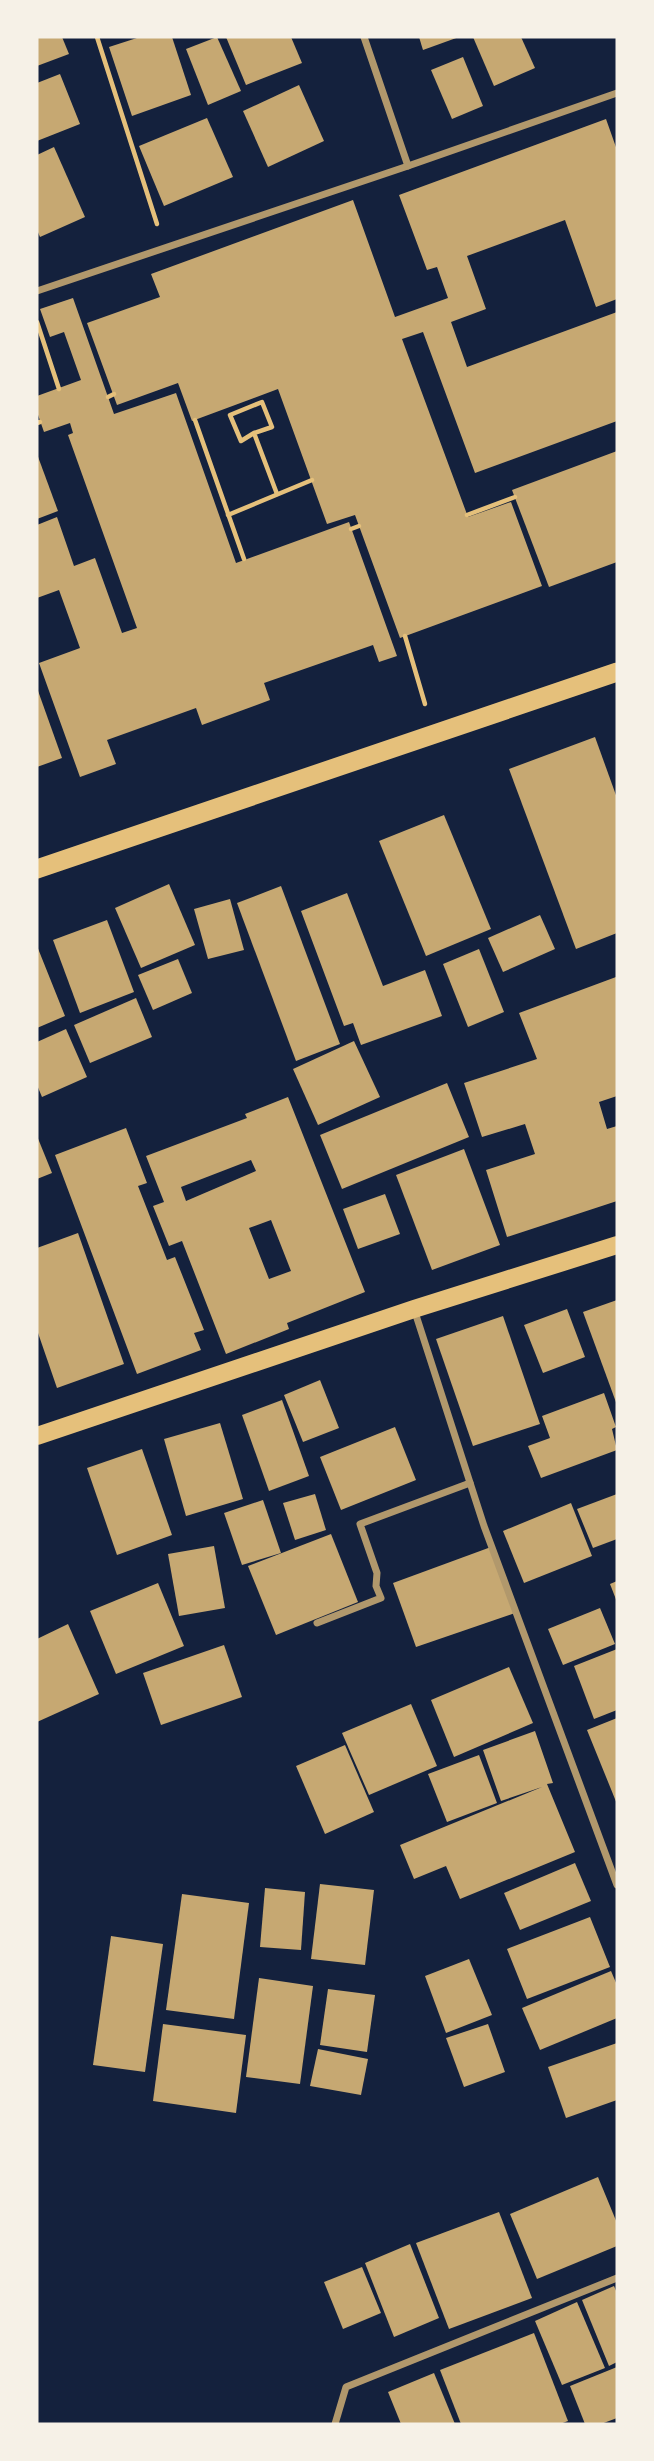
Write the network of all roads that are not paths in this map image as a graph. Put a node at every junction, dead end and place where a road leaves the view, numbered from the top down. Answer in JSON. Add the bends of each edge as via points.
{"nodes":[{"id":1,"x":364,"y":37,"type":"edge"},
{"id":2,"x":617,"y":93,"type":"edge"},
{"id":3,"x":408,"y":166,"type":"junction"},
{"id":4,"x":37,"y":291,"type":"edge"},
{"id":5,"x":617,"y":671,"type":"edge"},
{"id":6,"x":37,"y":869,"type":"edge"},
{"id":7,"x":617,"y":1245,"type":"edge"},
{"id":8,"x":414,"y":1309,"type":"junction"},
{"id":9,"x":37,"y":1436,"type":"edge"},
{"id":10,"x":470,"y":1483,"type":"junction"},
{"id":11,"x":317,"y":1623,"type":"dead end"},
{"id":12,"x":617,"y":1885,"type":"edge"},
{"id":13,"x":617,"y":2278,"type":"edge"},
{"id":14,"x":335,"y":2424,"type":"edge"}],
"edges":[{"from":1,"to":3,"type":"street"},
{"from":2,"to":3,"type":"street"},
{"from":3,"to":4,"type":"street"},
{"from":5,"to":6,"type":"highway"},
{"from":7,"to":8,"type":"main road"},
{"from":8,"to":9,"type":"main road"},
{"from":8,"to":10,"type":"street"},
{"from":10,"to":11,"type":"street","via":[[360,1524],[381,1598]]},
{"from":10,"to":12,"type":"street"},
{"from":13,"to":14,"type":"street","via":[[346,2387]]}]}
